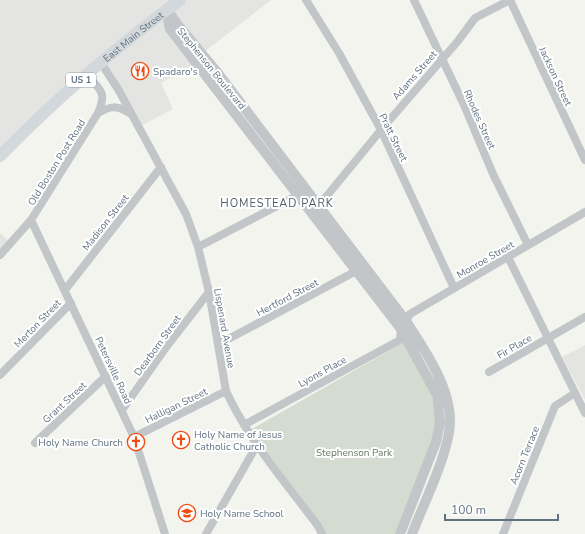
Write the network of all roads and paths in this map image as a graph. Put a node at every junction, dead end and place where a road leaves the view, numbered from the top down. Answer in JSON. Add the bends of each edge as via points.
{"nodes":[{"id":1,"x":180,"y":0,"type":"edge"},
{"id":2,"x":306,"y":0,"type":"edge"},
{"id":3,"x":414,"y":0,"type":"edge"},
{"id":4,"x":510,"y":0,"type":"edge"},
{"id":5,"x":167,"y":10,"type":"junction"},
{"id":6,"x":441,"y":59,"type":"junction"},
{"id":7,"x":101,"y":63,"type":"junction"},
{"id":8,"x":87,"y":75,"type":"junction"},
{"id":9,"x":98,"y":113,"type":"junction"},
{"id":10,"x":130,"y":114,"type":"junction"},
{"id":11,"x":381,"y":130,"type":"junction"},
{"id":12,"x":0,"y":156,"type":"edge"},
{"id":13,"x":585,"y":160,"type":"edge"},
{"id":14,"x":161,"y":167,"type":"junction"},
{"id":15,"x":303,"y":193,"type":"junction"},
{"id":16,"x":316,"y":210,"type":"junction"},
{"id":17,"x":585,"y":212,"type":"edge"},
{"id":18,"x":31,"y":220,"type":"junction"},
{"id":19,"x":528,"y":245,"type":"junction"},
{"id":20,"x":198,"y":247,"type":"junction"},
{"id":21,"x":0,"y":254,"type":"edge"},
{"id":22,"x":508,"y":257,"type":"junction"},
{"id":23,"x":360,"y":269,"type":"junction"},
{"id":24,"x":454,"y":288,"type":"junction"},
{"id":25,"x":65,"y":290,"type":"junction"},
{"id":26,"x":209,"y":292,"type":"junction"},
{"id":27,"x":71,"y":303,"type":"junction"},
{"id":28,"x":585,"y":317,"type":"edge"},
{"id":29,"x":403,"y":325,"type":"junction"},
{"id":30,"x":548,"y":338,"type":"junction"},
{"id":31,"x":219,"y":344,"type":"junction"},
{"id":32,"x":489,"y":372,"type":"dead end"},
{"id":33,"x":0,"y":375,"type":"edge"},
{"id":34,"x":106,"y":376,"type":"junction"},
{"id":35,"x":226,"y":391,"type":"junction"},
{"id":36,"x":575,"y":393,"type":"junction"},
{"id":37,"x":122,"y":410,"type":"junction"},
{"id":38,"x":585,"y":414,"type":"edge"},
{"id":39,"x":244,"y":425,"type":"junction"},
{"id":40,"x":134,"y":437,"type":"junction"},
{"id":41,"x":35,"y":443,"type":"dead end"},
{"id":42,"x":257,"y":445,"type":"junction"},
{"id":43,"x":165,"y":534,"type":"edge"},
{"id":44,"x":206,"y":534,"type":"edge"},
{"id":45,"x":322,"y":534,"type":"edge"},
{"id":46,"x":400,"y":534,"type":"edge"},
{"id":47,"x":412,"y":534,"type":"edge"},
{"id":48,"x":503,"y":534,"type":"edge"}],
"edges":[{"from":1,"to":5,"type":"main road","name":"East Main Street","number":"US 1"},
{"from":2,"to":11,"type":"street","name":"Pratt Street","via":[[339,53]]},
{"from":3,"to":6,"type":"street","name":"Rhodes Street"},
{"from":4,"to":6,"type":"street","name":"Adams Street","via":[[475,18]]},
{"from":4,"to":13,"type":"street","name":"Jackson Street"},
{"from":5,"to":7,"type":"main road","name":"East Main Street","number":"US 1"},
{"from":5,"to":15,"type":"street","name":"Stephenson Boulevard","via":[[170,29]]},
{"from":6,"to":11,"type":"street","name":"Adams Street"},
{"from":6,"to":19,"type":"street","name":"Rhodes Street"},
{"from":7,"to":8,"type":"main road","name":"East Main Street","number":"US 1"},
{"from":7,"to":10,"type":"street","name":"Lispenard Avenue"},
{"from":8,"to":9,"type":"street","name":"Old Boston Post Road","via":[[102,92],[103,98]]},
{"from":8,"to":12,"type":"main road","name":"East Main Street","number":"US 1"},
{"from":9,"to":10,"type":"street","via":[[114,106]]},
{"from":9,"to":18,"type":"street","name":"Old Boston Post Road"},
{"from":10,"to":14,"type":"street","name":"Lispenard Avenue"},
{"from":11,"to":16,"type":"street","name":"Adams Street"},
{"from":11,"to":24,"type":"street","name":"Pratt Street"},
{"from":14,"to":20,"type":"street","name":"Lispenard Avenue","via":[[186,214]]},
{"from":14,"to":25,"type":"street","name":"Madison Street"},
{"from":15,"to":16,"type":"street","name":"Stephenson Boulevard"},
{"from":15,"to":20,"type":"street"},
{"from":16,"to":23,"type":"street","name":"Stephenson Boulevard"},
{"from":17,"to":19,"type":"street","name":"Monroe Street"},
{"from":18,"to":21,"type":"street","name":"Old Boston Post Road"},
{"from":18,"to":25,"type":"street","name":"Petersville Road"},
{"from":19,"to":22,"type":"street","name":"Monroe Street"},
{"from":20,"to":26,"type":"street","name":"Lispenard Avenue"},
{"from":22,"to":24,"type":"street","name":"Monroe Street"},
{"from":22,"to":30,"type":"street"},
{"from":23,"to":29,"type":"street","name":"Stephenson Boulevard"},
{"from":23,"to":31,"type":"street","name":"Hertford Street"},
{"from":24,"to":29,"type":"street","name":"Monroe Street","via":[[410,314]]},
{"from":25,"to":27,"type":"street","name":"Petersville Road"},
{"from":26,"to":31,"type":"street","name":"Lispenard Avenue"},
{"from":26,"to":37,"type":"street","name":"Dearborn Street"},
{"from":27,"to":33,"type":"street","name":"Merton Street"},
{"from":27,"to":34,"type":"street","name":"Petersville Road"},
{"from":28,"to":30,"type":"street","name":"Fir Place"},
{"from":29,"to":39,"type":"street","name":"Lyons Place","via":[[400,340]]},
{"from":29,"to":46,"type":"street","name":"Stephenson Boulevard","via":[[437,395],[440,423],[436,442]]},
{"from":29,"to":47,"type":"street","name":"Stephenson Boulevard","via":[[416,337],[442,386],[450,420],[444,452]]},
{"from":30,"to":32,"type":"street","name":"Fir Place"},
{"from":30,"to":36,"type":"street"},
{"from":31,"to":35,"type":"street","name":"Lispenard Avenue"},
{"from":34,"to":37,"type":"street","name":"Petersville Road"},
{"from":34,"to":41,"type":"street","name":"Grant Street"},
{"from":35,"to":39,"type":"street","name":"Lispenard Avenue"},
{"from":35,"to":40,"type":"street","name":"Halligan Street"},
{"from":36,"to":38,"type":"street"},
{"from":36,"to":48,"type":"street","name":"Acorn Terrace","via":[[555,406]]},
{"from":37,"to":40,"type":"street","name":"Petersville Road"},
{"from":39,"to":42,"type":"street","name":"Lispenard Avenue"},
{"from":40,"to":43,"type":"street","name":"Petersville Road"},
{"from":42,"to":44,"type":"street"},
{"from":42,"to":45,"type":"street","name":"Lispenard Avenue"}]}
